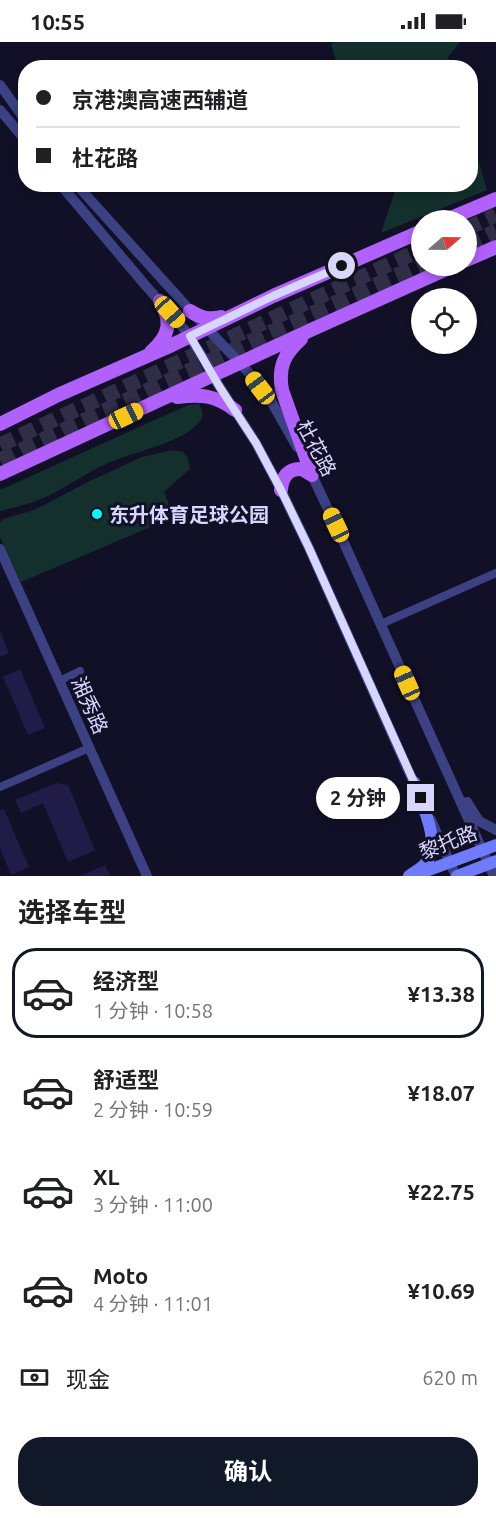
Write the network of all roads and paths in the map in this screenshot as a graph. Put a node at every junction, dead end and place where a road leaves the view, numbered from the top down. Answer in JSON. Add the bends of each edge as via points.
{"nodes":[{"id":1,"x":0,"y":85,"type":"edge"},
{"id":2,"x":0,"y":110,"type":"edge"},
{"id":3,"x":18,"y":110,"type":"edge"},
{"id":4,"x":18,"y":131,"type":"edge"},
{"id":5,"x":67,"y":192,"type":"edge"},
{"id":6,"x":83,"y":192,"type":"edge"},
{"id":7,"x":496,"y":199,"type":"edge"},
{"id":8,"x":470,"y":210,"type":"edge"},
{"id":9,"x":411,"y":236,"type":"edge"},
{"id":10,"x":494,"y":248,"type":"edge"},
{"id":11,"x":477,"y":255,"type":"edge"},
{"id":12,"x":431,"y":276,"type":"edge"},
{"id":13,"x":160,"y":301,"type":"junction"},
{"id":14,"x":190,"y":311,"type":"junction"},
{"id":15,"x":238,"y":313,"type":"junction"},
{"id":16,"x":207,"y":327,"type":"junction"},
{"id":17,"x":313,"y":329,"type":"junction"},
{"id":18,"x":190,"y":336,"type":"junction"},
{"id":19,"x":144,"y":357,"type":"junction"},
{"id":20,"x":240,"y":363,"type":"junction"},
{"id":21,"x":213,"y":376,"type":"junction"},
{"id":22,"x":160,"y":400,"type":"junction"},
{"id":23,"x":235,"y":410,"type":"junction"},
{"id":24,"x":0,"y":424,"type":"edge"},
{"id":25,"x":0,"y":474,"type":"edge"},
{"id":26,"x":312,"y":475,"type":"junction"},
{"id":27,"x":281,"y":490,"type":"junction"},
{"id":28,"x":0,"y":549,"type":"edge"},
{"id":29,"x":0,"y":564,"type":"edge"},
{"id":30,"x":496,"y":573,"type":"edge"},
{"id":31,"x":381,"y":624,"type":"junction"},
{"id":32,"x":80,"y":671,"type":"dead end"},
{"id":33,"x":59,"y":681,"type":"junction"},
{"id":34,"x":87,"y":749,"type":"junction"},
{"id":35,"x":442,"y":761,"type":"junction"},
{"id":36,"x":414,"y":782,"type":"junction"},
{"id":37,"x":0,"y":787,"type":"edge"},
{"id":38,"x":496,"y":830,"type":"edge"},
{"id":39,"x":496,"y":845,"type":"edge"},
{"id":40,"x":482,"y":850,"type":"junction"},
{"id":41,"x":450,"y":861,"type":"junction"},
{"id":42,"x":493,"y":867,"type":"edge"},
{"id":43,"x":141,"y":876,"type":"edge"},
{"id":44,"x":147,"y":876,"type":"edge"},
{"id":45,"x":411,"y":876,"type":"edge"},
{"id":46,"x":457,"y":876,"type":"edge"}],
"edges":[{"from":1,"to":3,"type":"street"},
{"from":2,"to":4,"type":"street"},
{"from":5,"to":13,"type":"street"},
{"from":6,"to":14,"type":"street","name":"杜花路"},
{"from":7,"to":8,"type":"main road"},
{"from":9,"to":15,"type":"main road"},
{"from":10,"to":11,"type":"main road"},
{"from":12,"to":17,"type":"main road"},
{"from":13,"to":18,"type":"street"},
{"from":13,"to":19,"type":"main road","via":[[168,327],[164,338]]},
{"from":14,"to":15,"type":"main road","via":[[209,319]]},
{"from":14,"to":16,"type":"street","name":"杜花路"},
{"from":15,"to":16,"type":"main road"},
{"from":16,"to":18,"type":"main road"},
{"from":16,"to":20,"type":"street","name":"杜花路"},
{"from":17,"to":20,"type":"main road"},
{"from":17,"to":26,"type":"main road","via":[[290,350],[280,379]]},
{"from":18,"to":19,"type":"main road"},
{"from":18,"to":21,"type":"street"},
{"from":19,"to":24,"type":"main road"},
{"from":20,"to":21,"type":"main road"},
{"from":20,"to":26,"type":"street","name":"杜花路","via":[[271,401]]},
{"from":21,"to":22,"type":"main road"},
{"from":21,"to":23,"type":"street"},
{"from":22,"to":23,"type":"main road","via":[[202,395],[220,399]]},
{"from":22,"to":25,"type":"main road"},
{"from":23,"to":27,"type":"street"},
{"from":26,"to":27,"type":"main road","via":[[302,469],[292,470],[284,478]]},
{"from":26,"to":31,"type":"street","name":"杜花路"},
{"from":27,"to":36,"type":"street"},
{"from":28,"to":33,"type":"street","name":"湘秀路"},
{"from":29,"to":34,"type":"street","name":"湘秀路"},
{"from":30,"to":31,"type":"street"},
{"from":31,"to":35,"type":"street","name":"杜花路"},
{"from":32,"to":33,"type":"street"},
{"from":33,"to":34,"type":"street","name":"湘秀路"},
{"from":34,"to":37,"type":"street"},
{"from":34,"to":43,"type":"street","name":"湘秀路"},
{"from":34,"to":44,"type":"street","name":"湘秀路"},
{"from":35,"to":38,"type":"street","via":[[478,821]]},
{"from":35,"to":40,"type":"street","name":"杜花路"},
{"from":36,"to":41,"type":"street"},
{"from":36,"to":45,"type":"main road","via":[[430,825],[432,847],[426,864]]},
{"from":39,"to":40,"type":"main road","name":"黎托路"},
{"from":40,"to":41,"type":"main road","name":"黎托路"},
{"from":40,"to":42,"type":"street","name":"杜花路"},
{"from":41,"to":45,"type":"main road","name":"黎托路"},
{"from":41,"to":46,"type":"street"},
{"from":42,"to":46,"type":"main road","name":"黎托路"}]}
